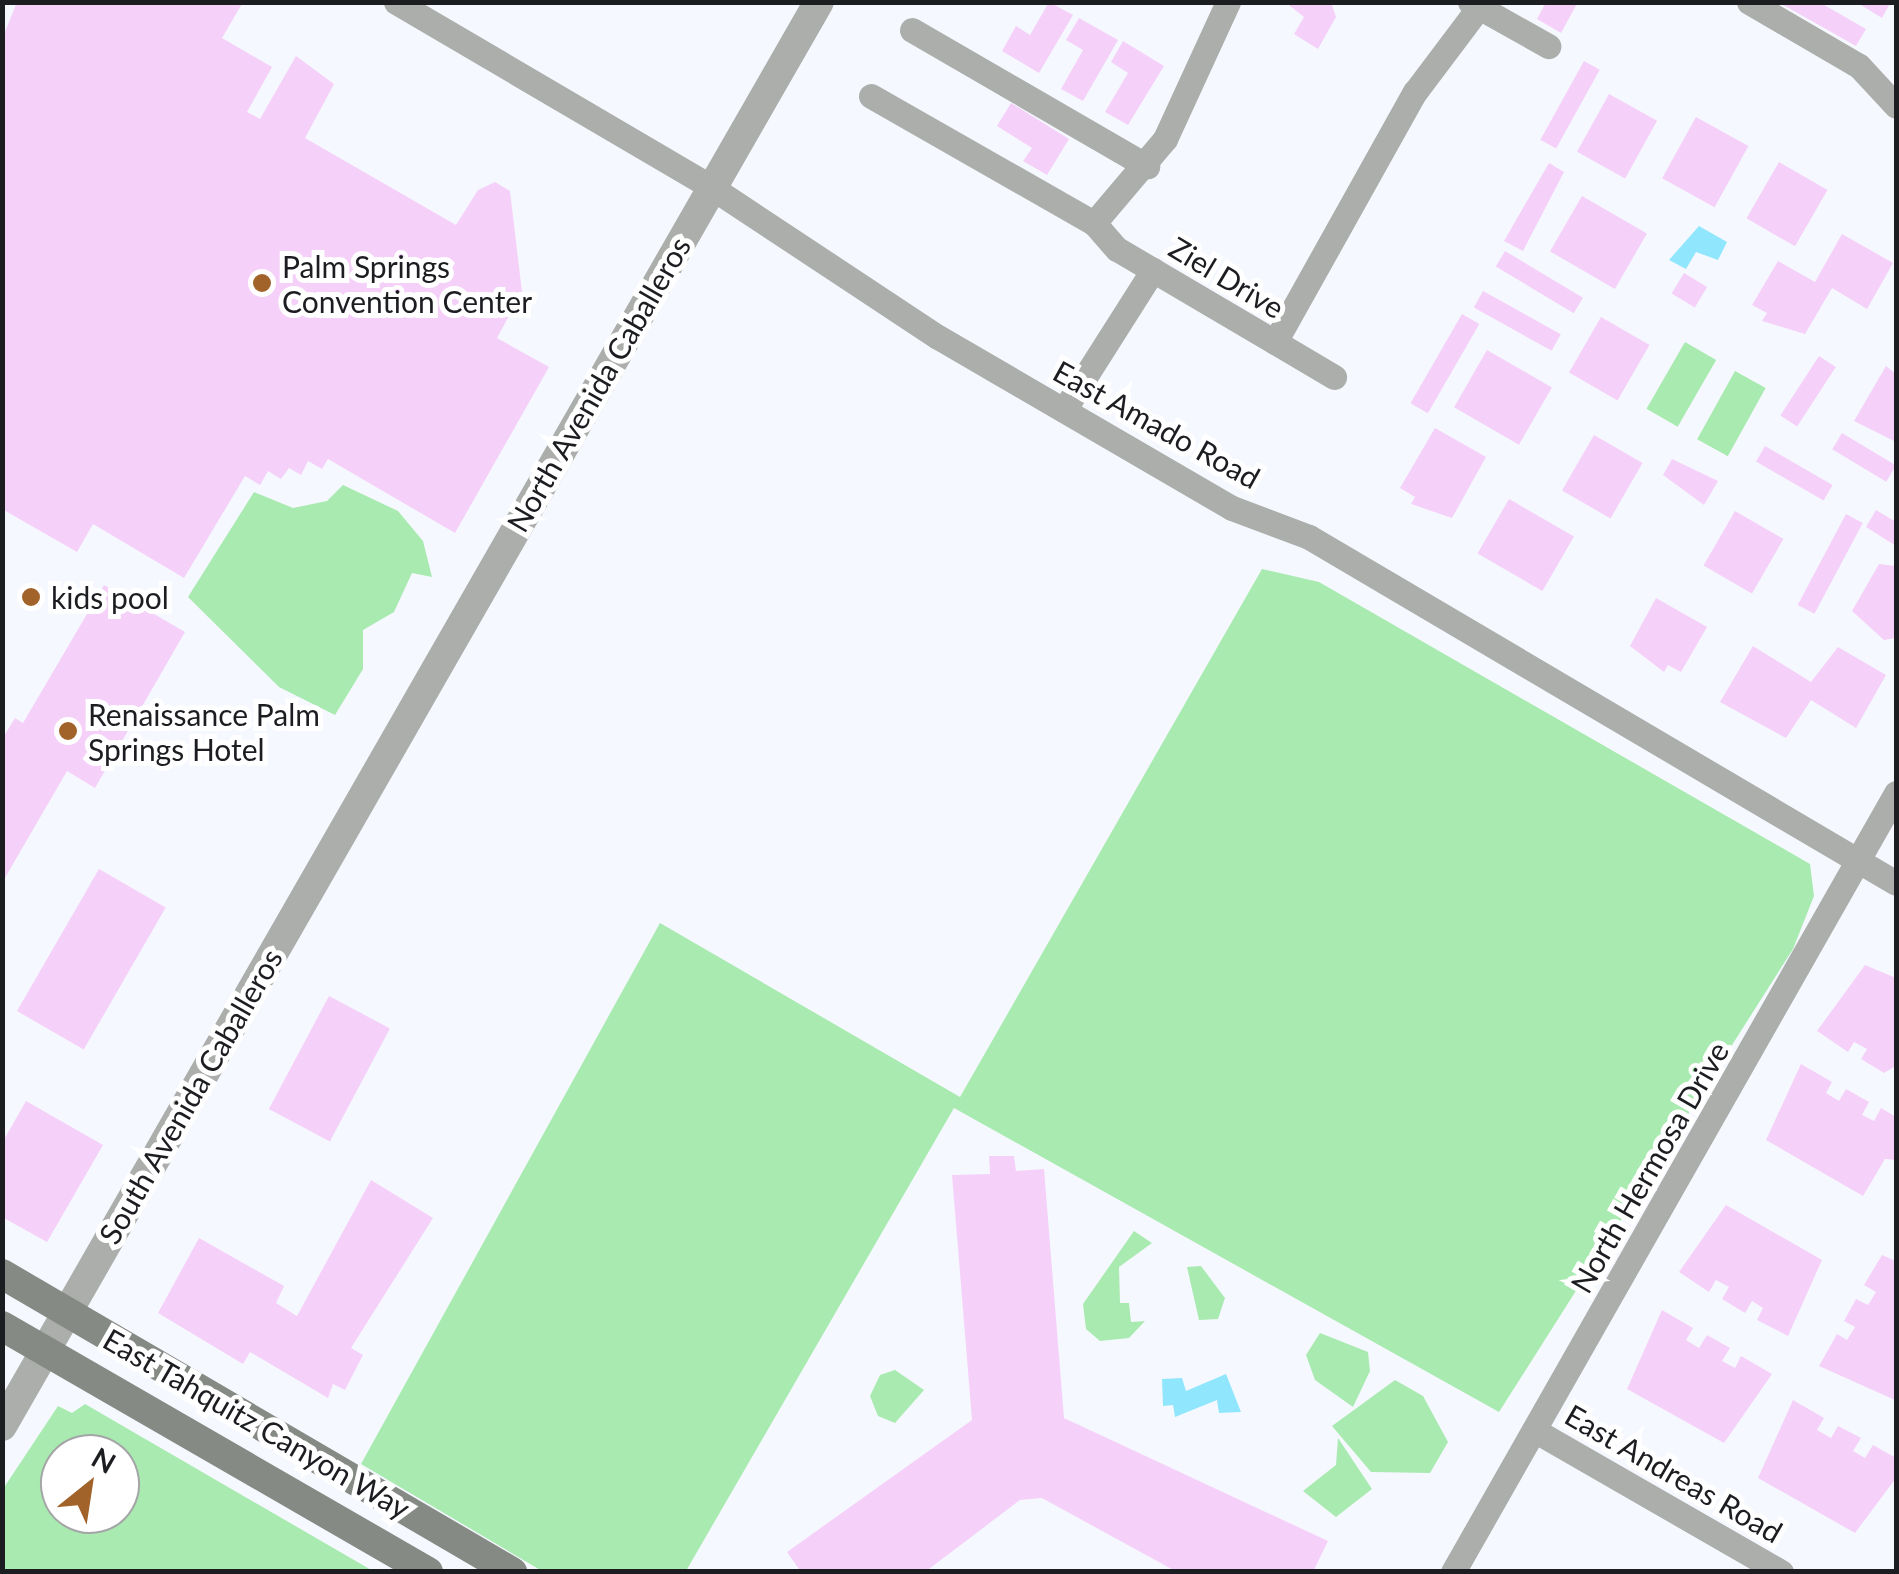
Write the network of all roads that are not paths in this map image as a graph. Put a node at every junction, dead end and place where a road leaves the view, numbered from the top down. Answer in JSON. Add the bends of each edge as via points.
{"nodes":[{"id":1,"x":396,"y":2,"type":"edge"},
{"id":2,"x":819,"y":2,"type":"edge"},
{"id":3,"x":1228,"y":2,"type":"edge"},
{"id":4,"x":1749,"y":2,"type":"edge"},
{"id":5,"x":1474,"y":5,"type":"edge"},
{"id":6,"x":912,"y":30,"type":"dead end"},
{"id":7,"x":1548,"y":46,"type":"dead end"},
{"id":8,"x":871,"y":96,"type":"dead end"},
{"id":9,"x":1896,"y":106,"type":"edge"},
{"id":10,"x":1147,"y":166,"type":"junction"},
{"id":11,"x":712,"y":187,"type":"junction"},
{"id":12,"x":1094,"y":223,"type":"junction"},
{"id":13,"x":1153,"y":270,"type":"junction"},
{"id":14,"x":1274,"y":342,"type":"junction"},
{"id":15,"x":1334,"y":378,"type":"dead end"},
{"id":16,"x":1064,"y":410,"type":"junction"},
{"id":17,"x":378,"y":766,"type":"joint"},
{"id":18,"x":1896,"y":793,"type":"edge"},
{"id":19,"x":1858,"y":860,"type":"junction"},
{"id":20,"x":1896,"y":883,"type":"edge"},
{"id":21,"x":2,"y":1274,"type":"edge"},
{"id":22,"x":68,"y":1312,"type":"junction"},
{"id":23,"x":2,"y":1326,"type":"edge"},
{"id":24,"x":46,"y":1350,"type":"junction"},
{"id":25,"x":2,"y":1426,"type":"edge"},
{"id":26,"x":1534,"y":1430,"type":"junction"},
{"id":27,"x":428,"y":1572,"type":"edge"},
{"id":28,"x":512,"y":1572,"type":"edge"},
{"id":29,"x":1453,"y":1572,"type":"edge"},
{"id":30,"x":1782,"y":1572,"type":"edge"}],
"edges":[{"from":1,"to":11,"type":"street","name":"East Amado Road"},
{"from":2,"to":11,"type":"street","name":"North Avenida Caballeros"},
{"from":3,"to":10,"type":"street"},
{"from":4,"to":9,"type":"street","via":[[1858,66]]},
{"from":5,"to":7,"type":"street"},
{"from":5,"to":14,"type":"street","via":[[1414,92]]},
{"from":6,"to":10,"type":"street"},
{"from":8,"to":12,"type":"street","name":"Ziel Drive"},
{"from":10,"to":12,"type":"street"},
{"from":11,"to":16,"type":"street","name":"East Amado Road"},
{"from":11,"to":17,"type":"street","name":"North Avenida Caballeros"},
{"from":12,"to":13,"type":"street","name":"Ziel Drive"},
{"from":13,"to":14,"type":"street","name":"Ziel Drive"},
{"from":13,"to":16,"type":"street"},
{"from":14,"to":15,"type":"street","name":"Ziel Drive"},
{"from":16,"to":19,"type":"street","name":"East Amado Road","via":[[1232,508],[1309,537]]},
{"from":17,"to":22,"type":"street","name":"South Avenida Caballeros"},
{"from":18,"to":19,"type":"street","name":"North Hermosa Drive"},
{"from":19,"to":20,"type":"street","name":"East Amado Road"},
{"from":19,"to":26,"type":"street","name":"North Hermosa Drive"},
{"from":21,"to":22,"type":"main road","name":"East Tahquitz Canyon Way"},
{"from":22,"to":24,"type":"street","name":"South Avenida Caballeros"},
{"from":22,"to":28,"type":"main road","name":"East Tahquitz Canyon Way"},
{"from":23,"to":24,"type":"main road","name":"East Tahquitz Canyon Way"},
{"from":24,"to":25,"type":"street","name":"South Avenida Caballeros"},
{"from":24,"to":27,"type":"main road","name":"East Tahquitz Canyon Way"},
{"from":26,"to":29,"type":"street","name":"North Hermosa Drive"},
{"from":26,"to":30,"type":"street","name":"East Andreas Road"}]}
